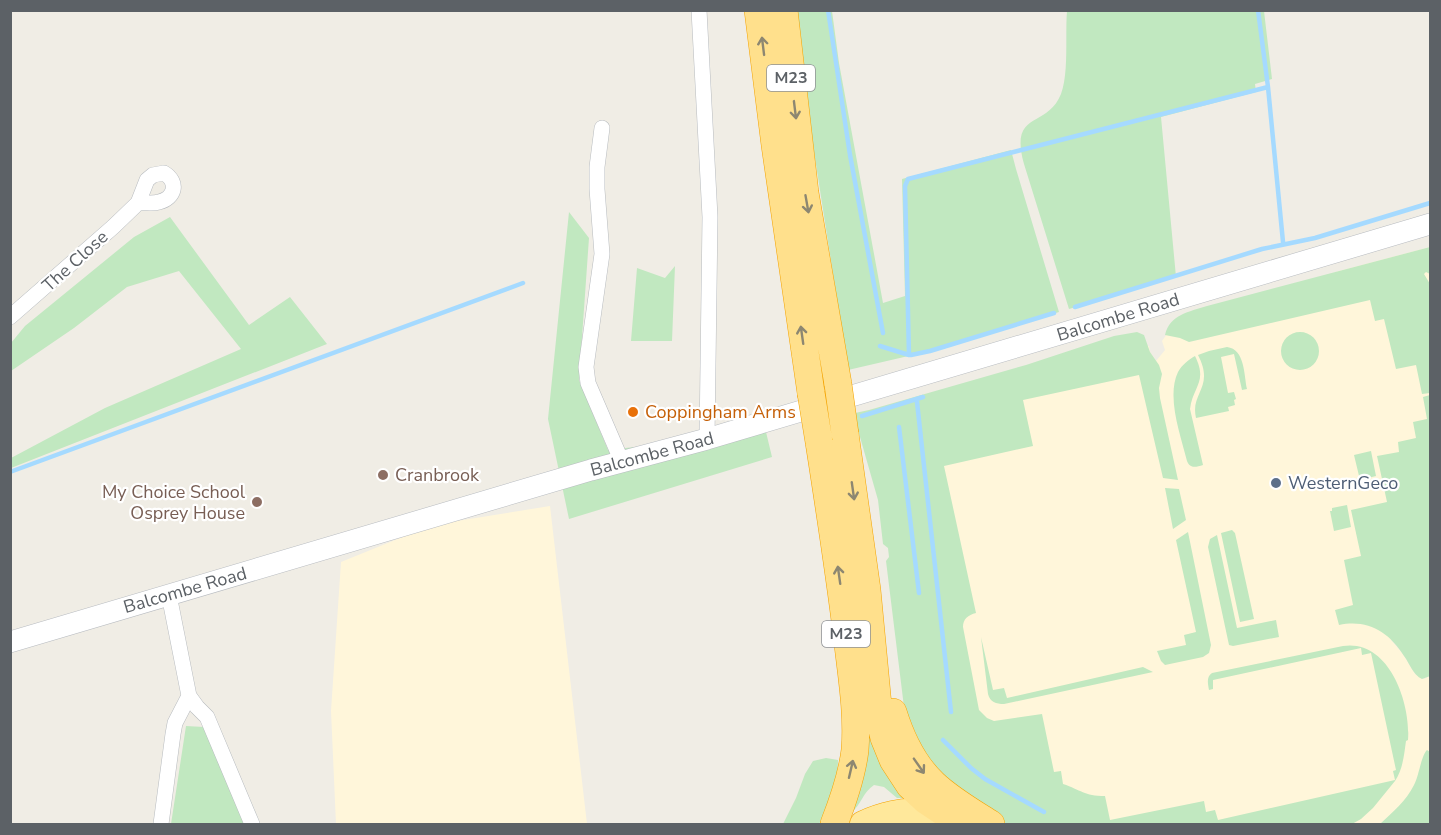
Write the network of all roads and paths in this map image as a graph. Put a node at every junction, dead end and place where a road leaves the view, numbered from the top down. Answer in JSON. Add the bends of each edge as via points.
{"nodes":[{"id":1,"x":699,"y":10,"type":"edge"},
{"id":2,"x":759,"y":10,"type":"edge"},
{"id":3,"x":784,"y":10,"type":"edge"},
{"id":4,"x":602,"y":128,"type":"dead end"},
{"id":5,"x":138,"y":203,"type":"dead end"},
{"id":6,"x":1431,"y":224,"type":"edge"},
{"id":7,"x":10,"y":317,"type":"edge"},
{"id":8,"x":707,"y":439,"type":"junction"},
{"id":9,"x":622,"y":462,"type":"junction"},
{"id":10,"x":867,"y":590,"type":"junction"},
{"id":11,"x":169,"y":595,"type":"junction"},
{"id":12,"x":10,"y":642,"type":"edge"},
{"id":13,"x":189,"y":696,"type":"junction"},
{"id":14,"x":960,"y":823,"type":"edge"},
{"id":15,"x":161,"y":825,"type":"edge"},
{"id":16,"x":252,"y":825,"type":"edge"},
{"id":17,"x":834,"y":825,"type":"edge"},
{"id":18,"x":863,"y":825,"type":"edge"},
{"id":19,"x":992,"y":825,"type":"edge"}],
"edges":[{"from":1,"to":8,"type":"street","via":[[710,217]]},
{"from":17,"to":2,"type":"highway","number":"M23","one_way":true,"bridge":true,"via":[[855,749],[852,685]]},
{"from":3,"to":10,"type":"highway","number":"M23","one_way":true,"bridge":true,"via":[[805,193],[838,384]]},
{"from":4,"to":9,"type":"street","via":[[597,167],[602,254],[586,367],[588,383]]},
{"from":5,"to":7,"type":"street","name":"The Close"},
{"from":6,"to":8,"type":"main road","name":"Balcombe Road"},
{"from":8,"to":9,"type":"main road","name":"Balcombe Road"},
{"from":9,"to":11,"type":"main road","name":"Balcombe Road"},
{"from":10,"to":14,"type":"highway","number":"M23","via":[[879,716],[888,751],[913,789]]},
{"from":10,"to":19,"type":"highway","number":"M23","one_way":true,"via":[[891,707],[905,743],[932,783]]},
{"from":11,"to":12,"type":"main road","name":"Balcombe Road"},
{"from":11,"to":13,"type":"street"},
{"from":13,"to":15,"type":"street","via":[[172,734]]},
{"from":13,"to":16,"type":"street","via":[[207,717]]},
{"from":14,"to":18,"type":"highway","via":[[912,812]]}]}
